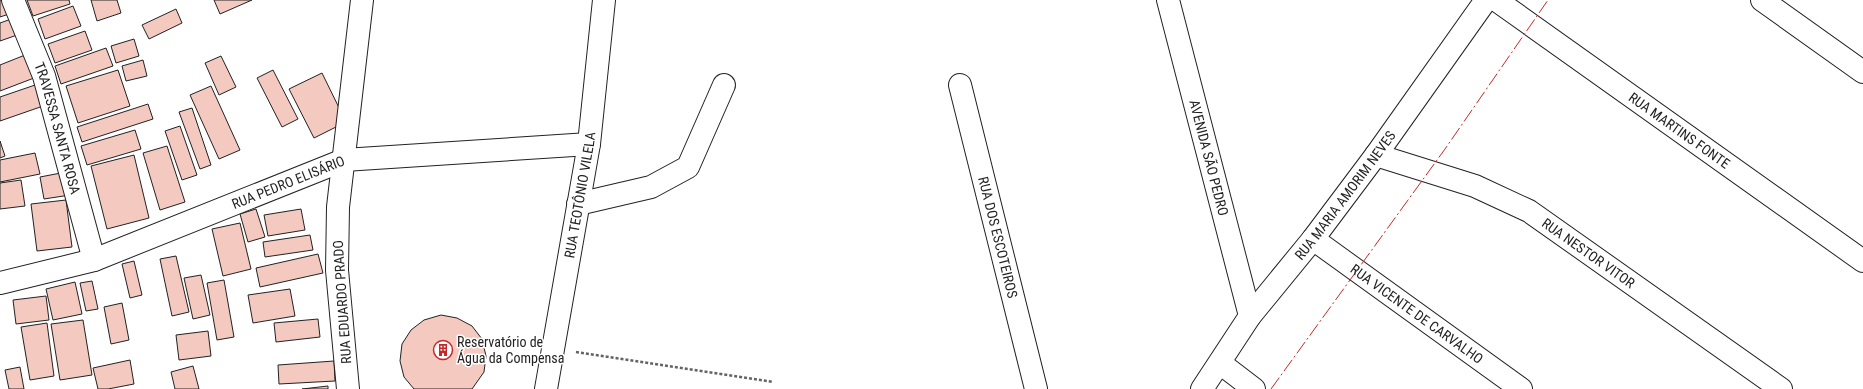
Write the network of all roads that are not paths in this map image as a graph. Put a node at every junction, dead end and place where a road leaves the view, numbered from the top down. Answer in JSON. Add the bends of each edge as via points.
{"nodes":[{"id":1,"x":13,"y":0,"type":"edge"},
{"id":2,"x":362,"y":0,"type":"edge"},
{"id":3,"x":604,"y":0,"type":"edge"},
{"id":4,"x":1168,"y":0,"type":"edge"},
{"id":5,"x":1486,"y":0,"type":"edge"},
{"id":6,"x":1496,"y":0,"type":"edge"},
{"id":7,"x":1762,"y":0,"type":"edge"},
{"id":8,"x":1863,"y":72,"type":"edge"},
{"id":9,"x":724,"y":85,"type":"dead end"},
{"id":10,"x":960,"y":85,"type":"dead end"},
{"id":11,"x":589,"y":144,"type":"junction"},
{"id":12,"x":1376,"y":156,"type":"junction"},
{"id":13,"x":344,"y":160,"type":"junction"},
{"id":14,"x":578,"y":204,"type":"junction"},
{"id":15,"x":1313,"y":239,"type":"junction"},
{"id":16,"x":94,"y":260,"type":"junction"},
{"id":17,"x":1863,"y":262,"type":"edge"},
{"id":18,"x":0,"y":283,"type":"edge"},
{"id":19,"x":1250,"y":316,"type":"junction"},
{"id":20,"x":1220,"y":363,"type":"junction"},
{"id":21,"x":348,"y":389,"type":"edge"},
{"id":22,"x":546,"y":389,"type":"edge"},
{"id":23,"x":1036,"y":389,"type":"edge"},
{"id":24,"x":1202,"y":389,"type":"edge"},
{"id":25,"x":1254,"y":389,"type":"edge"},
{"id":26,"x":1521,"y":389,"type":"edge"},
{"id":27,"x":1781,"y":389,"type":"edge"}],
"edges":[{"from":1,"to":16,"type":"street","name":"TRAVESSA SANTA ROSA","via":[[44,76]]},
{"from":2,"to":13,"type":"street","name":"RUA EDUARDO PRADO"},
{"from":3,"to":11,"type":"street","name":"RUA TEOTÔNIO VILELA"},
{"from":4,"to":19,"type":"street","name":"AVENIDA SÃO PEDRO"},
{"from":5,"to":12,"type":"street","name":"RUA MARIA AMORIM NEVES"},
{"from":6,"to":17,"type":"street","name":"RUA MARTINS FONTE"},
{"from":7,"to":8,"type":"street"},
{"from":9,"to":14,"type":"street","via":[[688,167],[651,187]]},
{"from":10,"to":23,"type":"street","name":"RUA DOS ESCOTEIROS"},
{"from":11,"to":13,"type":"street","name":"RUA PEDRO ELISÁRIO"},
{"from":11,"to":14,"type":"street","name":"RUA TEOTÔNIO VILELA"},
{"from":12,"to":15,"type":"street","name":"RUA MARIA AMORIM NEVES"},
{"from":12,"to":27,"type":"street","name":"RUA NESTOR VITOR","via":[[1475,186],[1529,212]]},
{"from":13,"to":16,"type":"street","name":"RUA PEDRO ELISÁRIO"},
{"from":13,"to":21,"type":"street","name":"RUA EDUARDO PRADO","via":[[338,207],[337,270]]},
{"from":14,"to":22,"type":"street","name":"RUA TEOTÔNIO VILELA"},
{"from":15,"to":19,"type":"street","name":"RUA MARIA AMORIM NEVES"},
{"from":15,"to":26,"type":"street","name":"RUA VICENTE DE CARVALHO"},
{"from":16,"to":18,"type":"street","name":"RUA PEDRO ELISÁRIO"},
{"from":19,"to":20,"type":"street","name":"RUA MARIA AMORIM NEVES"},
{"from":20,"to":24,"type":"street","name":"RUA MARIA AMORIM NEVES"},
{"from":20,"to":25,"type":"street"}]}
